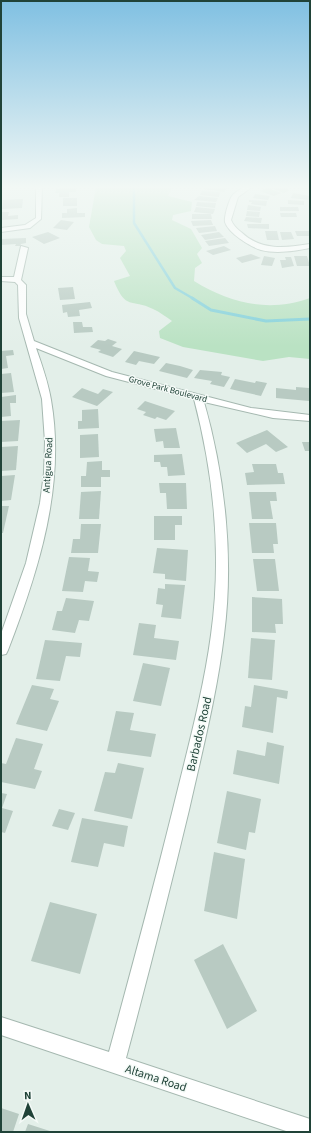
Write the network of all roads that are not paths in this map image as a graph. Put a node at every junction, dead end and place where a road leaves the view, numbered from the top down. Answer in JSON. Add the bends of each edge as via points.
{"nodes":[{"id":1,"x":247,"y":240,"type":"edge"},
{"id":2,"x":310,"y":246,"type":"edge"},
{"id":3,"x":24,"y":248,"type":"dead end"},
{"id":4,"x":1,"y":279,"type":"edge"},
{"id":5,"x":17,"y":280,"type":"junction"},
{"id":6,"x":32,"y":343,"type":"junction"},
{"id":7,"x":198,"y":397,"type":"junction"},
{"id":8,"x":310,"y":418,"type":"edge"},
{"id":9,"x":1,"y":650,"type":"edge"},
{"id":10,"x":1,"y":1026,"type":"edge"},
{"id":11,"x":115,"y":1064,"type":"junction"},
{"id":12,"x":310,"y":1129,"type":"edge"}],
"edges":[{"from":1,"to":2,"type":"street","via":[[262,248]]},
{"from":3,"to":5,"type":"street"},
{"from":4,"to":5,"type":"street"},
{"from":5,"to":6,"type":"street","name":"Antigua Road","via":[[22,284],[23,318]]},
{"from":6,"to":7,"type":"street","name":"Grove Park Boulevard","via":[[98,370]]},
{"from":6,"to":9,"type":"street","name":"Antigua Road","via":[[48,411],[47,491],[36,548]]},
{"from":7,"to":8,"type":"street","name":"Grove Park Boulevard","via":[[273,415]]},
{"from":7,"to":11,"type":"street","name":"Barbados Road","via":[[208,433],[218,488],[221,527],[218,633],[201,726],[157,912]]},
{"from":10,"to":11,"type":"street","name":"Altama Road"},
{"from":11,"to":12,"type":"street","name":"Altama Road"}]}
